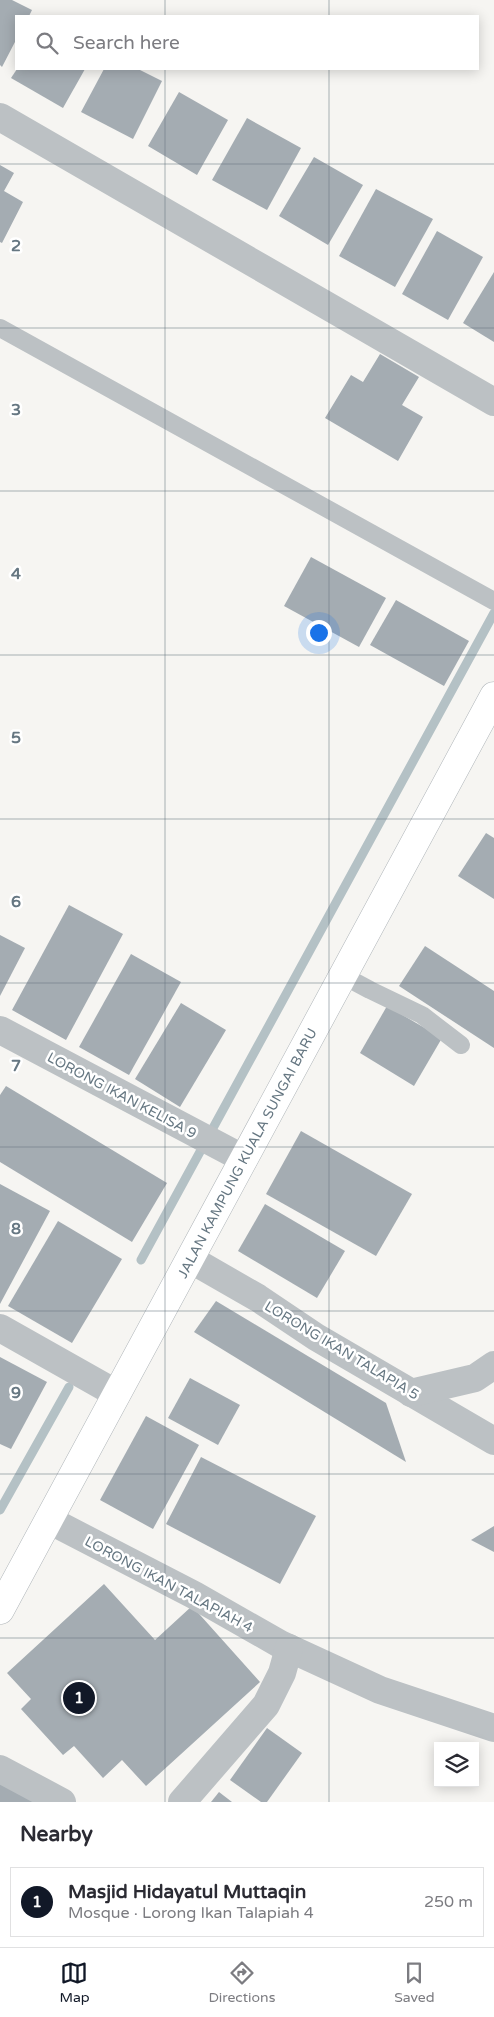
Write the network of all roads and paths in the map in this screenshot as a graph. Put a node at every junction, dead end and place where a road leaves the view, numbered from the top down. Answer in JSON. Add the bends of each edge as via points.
{"nodes":[{"id":1,"x":0,"y":118,"type":"edge"},
{"id":2,"x":0,"y":328,"type":"edge"},
{"id":3,"x":494,"y":402,"type":"edge"},
{"id":4,"x":489,"y":599,"type":"edge"},
{"id":5,"x":490,"y":711,"type":"edge"},
{"id":6,"x":342,"y":975,"type":"junction"},
{"id":7,"x":0,"y":1030,"type":"edge"},
{"id":8,"x":461,"y":1045,"type":"dead end"},
{"id":9,"x":244,"y":1159,"type":"junction"},
{"id":10,"x":190,"y":1259,"type":"junction"},
{"id":11,"x":0,"y":1328,"type":"edge"},
{"id":12,"x":494,"y":1366,"type":"edge"},
{"id":13,"x":411,"y":1392,"type":"junction"},
{"id":14,"x":117,"y":1394,"type":"junction"},
{"id":15,"x":494,"y":1440,"type":"edge"},
{"id":16,"x":48,"y":1520,"type":"junction"},
{"id":17,"x":0,"y":1610,"type":"edge"},
{"id":18,"x":289,"y":1648,"type":"junction"},
{"id":19,"x":494,"y":1728,"type":"edge"},
{"id":20,"x":0,"y":1769,"type":"edge"},
{"id":21,"x":62,"y":1802,"type":"edge"},
{"id":22,"x":182,"y":1802,"type":"edge"}],
"edges":[{"from":1,"to":3,"type":"street"},
{"from":2,"to":4,"type":"lane"},
{"from":5,"to":6,"type":"street","name":"JALAN KAMPUNG KUALA SUNGAI BARU"},
{"from":6,"to":8,"type":"lane","via":[[422,1015]]},
{"from":6,"to":9,"type":"street","name":"JALAN KAMPUNG KUALA SUNGAI BARU"},
{"from":7,"to":9,"type":"street","name":"LORONG IKAN KELISA 9"},
{"from":9,"to":10,"type":"street","name":"JALAN KAMPUNG KUALA SUNGAI BARU"},
{"from":10,"to":13,"type":"street","name":"LORONG IKAN TALAPIA 5"},
{"from":10,"to":14,"type":"street","name":"JALAN KAMPUNG KUALA SUNGAI BARU"},
{"from":11,"to":14,"type":"street"},
{"from":12,"to":13,"type":"street","via":[[475,1378]]},
{"from":13,"to":15,"type":"street","name":"LORONG IKAN TALAPIA 5"},
{"from":14,"to":16,"type":"street","name":"JALAN KAMPUNG KUALA SUNGAI BARU"},
{"from":16,"to":17,"type":"street","name":"JALAN KAMPUNG KUALA SUNGAI BARU"},
{"from":16,"to":18,"type":"street","name":"LORONG IKAN TALAPIAH 4"},
{"from":18,"to":19,"type":"street","name":"LORONG IKAN TALAPIAH 4","via":[[380,1690]]},
{"from":18,"to":22,"type":"street","via":[[282,1673],[266,1705]]},
{"from":20,"to":21,"type":"street"}]}
